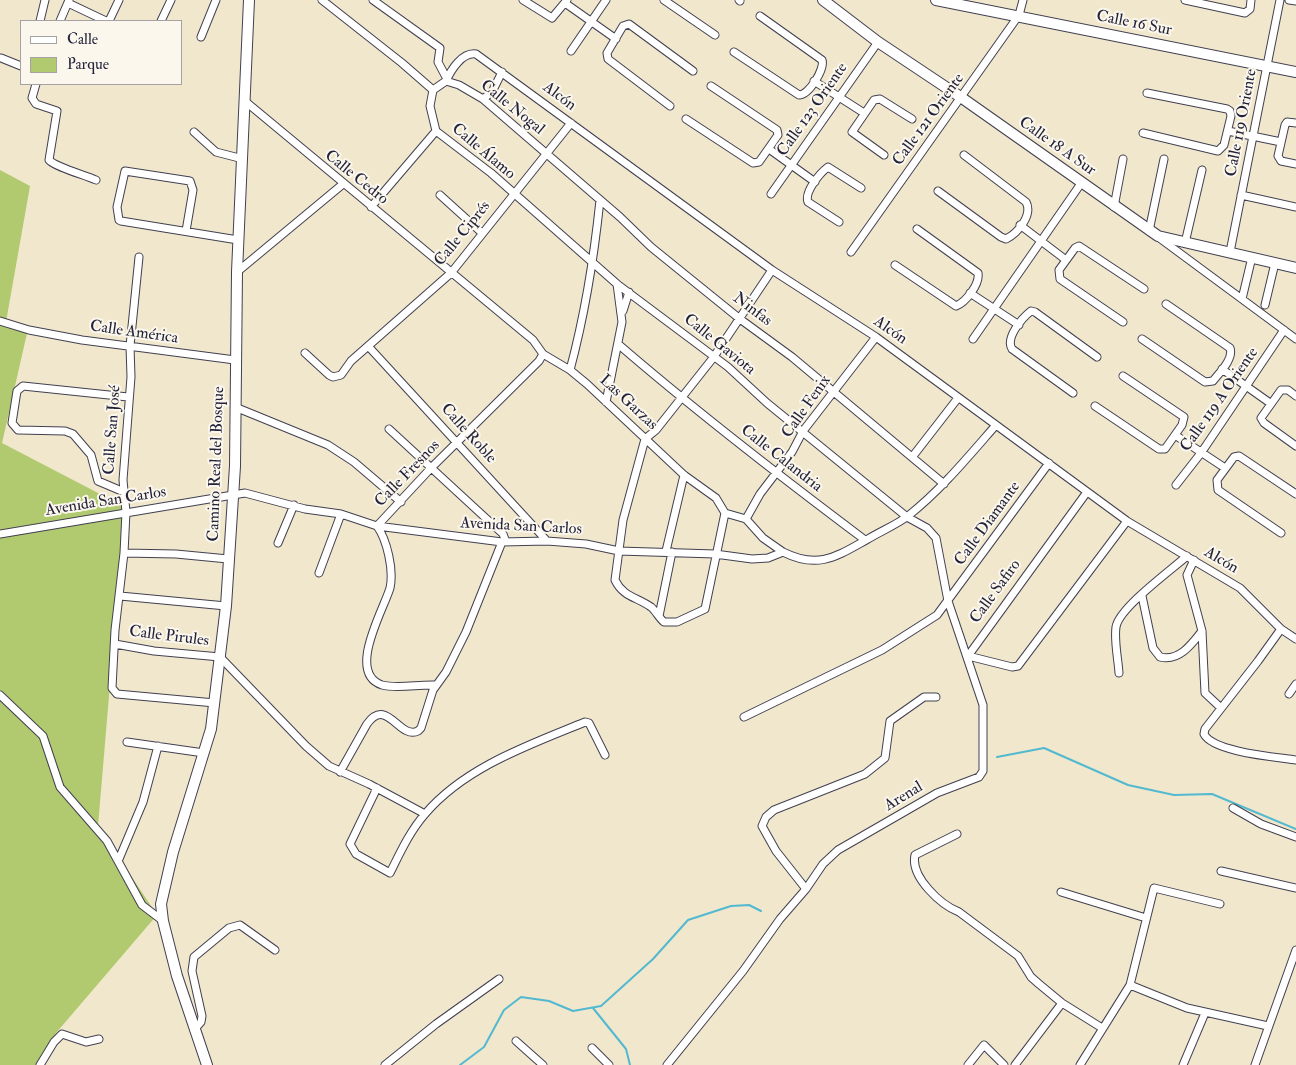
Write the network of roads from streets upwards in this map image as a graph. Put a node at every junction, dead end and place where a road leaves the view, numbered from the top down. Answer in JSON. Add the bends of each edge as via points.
{"nodes":[{"id":1,"x":45,"y":0,"type":"edge"},
{"id":2,"x":119,"y":0,"type":"edge"},
{"id":3,"x":171,"y":0,"type":"edge"},
{"id":4,"x":216,"y":0,"type":"edge"},
{"id":5,"x":249,"y":0,"type":"edge"},
{"id":6,"x":322,"y":0,"type":"edge"},
{"id":7,"x":373,"y":0,"type":"edge"},
{"id":8,"x":523,"y":0,"type":"edge"},
{"id":9,"x":606,"y":0,"type":"edge"},
{"id":10,"x":664,"y":0,"type":"edge"},
{"id":11,"x":823,"y":0,"type":"edge"},
{"id":12,"x":936,"y":0,"type":"edge"},
{"id":13,"x":1023,"y":0,"type":"edge"},
{"id":14,"x":1185,"y":0,"type":"edge"},
{"id":15,"x":1251,"y":0,"type":"edge"},
{"id":16,"x":1280,"y":0,"type":"edge"},
{"id":17,"x":1289,"y":0,"type":"edge"},
{"id":18,"x":69,"y":1,"type":"edge"},
{"id":19,"x":1296,"y":1,"type":"edge"},
{"id":20,"x":566,"y":2,"type":"edge"},
{"id":21,"x":1019,"y":15,"type":"junction"},
{"id":22,"x":760,"y":16,"type":"dead end"},
{"id":23,"x":40,"y":20,"type":"edge"},
{"id":24,"x":60,"y":20,"type":"edge"},
{"id":25,"x":106,"y":20,"type":"edge"},
{"id":26,"x":109,"y":20,"type":"edge"},
{"id":27,"x":161,"y":20,"type":"edge"},
{"id":28,"x":592,"y":21,"type":"junction"},
{"id":29,"x":715,"y":35,"type":"dead end"},
{"id":30,"x":201,"y":37,"type":"dead end"},
{"id":31,"x":616,"y":39,"type":"junction"},
{"id":32,"x":878,"y":42,"type":"junction"},
{"id":33,"x":570,"y":50,"type":"dead end"},
{"id":34,"x":734,"y":52,"type":"dead end"},
{"id":35,"x":1,"y":58,"type":"edge"},
{"id":36,"x":20,"y":66,"type":"edge"},
{"id":37,"x":1268,"y":66,"type":"junction"},
{"id":38,"x":693,"y":71,"type":"dead end"},
{"id":39,"x":502,"y":72,"type":"junction"},
{"id":40,"x":1296,"y":72,"type":"edge"},
{"id":41,"x":446,"y":80,"type":"junction"},
{"id":42,"x":814,"y":81,"type":"junction"},
{"id":43,"x":36,"y":85,"type":"edge"},
{"id":44,"x":711,"y":86,"type":"dead end"},
{"id":45,"x":433,"y":90,"type":"junction"},
{"id":46,"x":1147,"y":93,"type":"dead end"},
{"id":47,"x":839,"y":98,"type":"junction"},
{"id":48,"x":962,"y":98,"type":"junction"},
{"id":49,"x":483,"y":99,"type":"junction"},
{"id":50,"x":246,"y":102,"type":"junction"},
{"id":51,"x":670,"y":106,"type":"dead end"},
{"id":52,"x":864,"y":114,"type":"junction"},
{"id":53,"x":686,"y":119,"type":"dead end"},
{"id":54,"x":912,"y":119,"type":"dead end"},
{"id":55,"x":570,"y":123,"type":"junction"},
{"id":56,"x":1296,"y":123,"type":"edge"},
{"id":57,"x":436,"y":131,"type":"junction"},
{"id":58,"x":1228,"y":131,"type":"junction"},
{"id":59,"x":194,"y":132,"type":"dead end"},
{"id":60,"x":1143,"y":134,"type":"dead end"},
{"id":61,"x":1255,"y":136,"type":"junction"},
{"id":62,"x":1281,"y":142,"type":"junction"},
{"id":63,"x":769,"y":150,"type":"junction"},
{"id":64,"x":546,"y":154,"type":"junction"},
{"id":65,"x":884,"y":155,"type":"dead end"},
{"id":66,"x":964,"y":155,"type":"dead end"},
{"id":67,"x":243,"y":159,"type":"junction"},
{"id":68,"x":1123,"y":159,"type":"dead end"},
{"id":69,"x":1164,"y":159,"type":"dead end"},
{"id":70,"x":792,"y":164,"type":"junction"},
{"id":71,"x":1296,"y":164,"type":"edge"},
{"id":72,"x":1202,"y":170,"type":"dead end"},
{"id":73,"x":96,"y":180,"type":"dead end"},
{"id":74,"x":815,"y":182,"type":"junction"},
{"id":75,"x":1082,"y":182,"type":"junction"},
{"id":76,"x":343,"y":184,"type":"junction"},
{"id":77,"x":861,"y":188,"type":"dead end"},
{"id":78,"x":938,"y":191,"type":"dead end"},
{"id":79,"x":513,"y":194,"type":"junction"},
{"id":80,"x":771,"y":194,"type":"dead end"},
{"id":81,"x":440,"y":195,"type":"dead end"},
{"id":82,"x":1241,"y":195,"type":"junction"},
{"id":83,"x":600,"y":200,"type":"junction"},
{"id":84,"x":371,"y":207,"type":"junction"},
{"id":85,"x":1114,"y":207,"type":"junction"},
{"id":86,"x":1296,"y":207,"type":"edge"},
{"id":87,"x":839,"y":222,"type":"dead end"},
{"id":88,"x":1020,"y":225,"type":"junction"},
{"id":89,"x":918,"y":229,"type":"dead end"},
{"id":90,"x":186,"y":232,"type":"junction"},
{"id":91,"x":482,"y":233,"type":"junction"},
{"id":92,"x":1153,"y":234,"type":"junction"},
{"id":93,"x":238,"y":240,"type":"junction"},
{"id":94,"x":1042,"y":242,"type":"junction"},
{"id":95,"x":1185,"y":243,"type":"junction"},
{"id":96,"x":851,"y":252,"type":"dead end"},
{"id":97,"x":1230,"y":252,"type":"junction"},
{"id":98,"x":139,"y":257,"type":"dead end"},
{"id":99,"x":1252,"y":257,"type":"junction"},
{"id":100,"x":1066,"y":260,"type":"junction"},
{"id":101,"x":593,"y":262,"type":"junction"},
{"id":102,"x":1275,"y":263,"type":"junction"},
{"id":103,"x":895,"y":265,"type":"dead end"},
{"id":104,"x":1296,"y":268,"type":"edge"},
{"id":105,"x":772,"y":270,"type":"junction"},
{"id":106,"x":236,"y":272,"type":"junction"},
{"id":107,"x":451,"y":273,"type":"junction"},
{"id":108,"x":617,"y":284,"type":"junction"},
{"id":109,"x":1144,"y":289,"type":"dead end"},
{"id":110,"x":629,"y":292,"type":"junction"},
{"id":111,"x":970,"y":293,"type":"junction"},
{"id":112,"x":1242,"y":299,"type":"junction"},
{"id":113,"x":1166,"y":304,"type":"dead end"},
{"id":114,"x":1264,"y":305,"type":"dead end"},
{"id":115,"x":994,"y":310,"type":"junction"},
{"id":116,"x":622,"y":314,"type":"junction"},
{"id":117,"x":740,"y":319,"type":"junction"},
{"id":118,"x":0,"y":321,"type":"edge"},
{"id":119,"x":1124,"y":322,"type":"dead end"},
{"id":120,"x":1019,"y":325,"type":"junction"},
{"id":121,"x":1284,"y":330,"type":"junction"},
{"id":122,"x":876,"y":337,"type":"junction"},
{"id":123,"x":1296,"y":338,"type":"edge"},
{"id":124,"x":973,"y":339,"type":"dead end"},
{"id":125,"x":1142,"y":340,"type":"dead end"},
{"id":126,"x":618,"y":344,"type":"junction"},
{"id":127,"x":130,"y":346,"type":"junction"},
{"id":128,"x":368,"y":346,"type":"junction"},
{"id":129,"x":304,"y":353,"type":"dead end"},
{"id":130,"x":543,"y":354,"type":"junction"},
{"id":131,"x":1097,"y":357,"type":"dead end"},
{"id":132,"x":713,"y":358,"type":"junction"},
{"id":133,"x":235,"y":360,"type":"junction"},
{"id":134,"x":1222,"y":369,"type":"junction"},
{"id":135,"x":570,"y":370,"type":"junction"},
{"id":136,"x":1123,"y":376,"type":"dead end"},
{"id":137,"x":1247,"y":386,"type":"junction"},
{"id":138,"x":833,"y":393,"type":"junction"},
{"id":139,"x":1073,"y":393,"type":"dead end"},
{"id":140,"x":1296,"y":396,"type":"edge"},
{"id":141,"x":128,"y":397,"type":"junction"},
{"id":142,"x":681,"y":398,"type":"junction"},
{"id":143,"x":958,"y":398,"type":"junction"},
{"id":144,"x":606,"y":402,"type":"junction"},
{"id":145,"x":1270,"y":403,"type":"junction"},
{"id":146,"x":1095,"y":406,"type":"dead end"},
{"id":147,"x":235,"y":408,"type":"junction"},
{"id":148,"x":996,"y":425,"type":"junction"},
{"id":149,"x":389,"y":429,"type":"dead end"},
{"id":150,"x":803,"y":431,"type":"junction"},
{"id":151,"x":1175,"y":436,"type":"junction"},
{"id":152,"x":645,"y":439,"type":"junction"},
{"id":153,"x":457,"y":442,"type":"junction"},
{"id":154,"x":1296,"y":446,"type":"edge"},
{"id":155,"x":1201,"y":453,"type":"junction"},
{"id":156,"x":913,"y":456,"type":"junction"},
{"id":157,"x":1049,"y":463,"type":"junction"},
{"id":158,"x":431,"y":468,"type":"junction"},
{"id":159,"x":1225,"y":468,"type":"junction"},
{"id":160,"x":776,"y":474,"type":"junction"},
{"id":161,"x":684,"y":475,"type":"junction"},
{"id":162,"x":944,"y":484,"type":"junction"},
{"id":163,"x":1176,"y":485,"type":"dead end"},
{"id":164,"x":124,"y":492,"type":"junction"},
{"id":165,"x":1087,"y":492,"type":"junction"},
{"id":166,"x":1296,"y":494,"type":"edge"},
{"id":167,"x":234,"y":496,"type":"junction"},
{"id":168,"x":401,"y":502,"type":"junction"},
{"id":169,"x":294,"y":506,"type":"junction"},
{"id":170,"x":126,"y":512,"type":"junction"},
{"id":171,"x":725,"y":513,"type":"junction"},
{"id":172,"x":341,"y":514,"type":"junction"},
{"id":173,"x":907,"y":517,"type":"junction"},
{"id":174,"x":746,"y":519,"type":"junction"},
{"id":175,"x":1127,"y":521,"type":"junction"},
{"id":176,"x":377,"y":526,"type":"junction"},
{"id":177,"x":1281,"y":533,"type":"dead end"},
{"id":178,"x":0,"y":534,"type":"edge"},
{"id":179,"x":865,"y":540,"type":"junction"},
{"id":180,"x":547,"y":541,"type":"junction"},
{"id":181,"x":504,"y":542,"type":"junction"},
{"id":182,"x":278,"y":543,"type":"dead end"},
{"id":183,"x":619,"y":551,"type":"junction"},
{"id":184,"x":669,"y":551,"type":"junction"},
{"id":185,"x":783,"y":552,"type":"junction"},
{"id":186,"x":124,"y":553,"type":"junction"},
{"id":187,"x":716,"y":554,"type":"junction"},
{"id":188,"x":1190,"y":558,"type":"junction"},
{"id":189,"x":228,"y":559,"type":"junction"},
{"id":190,"x":319,"y":573,"type":"dead end"},
{"id":191,"x":120,"y":596,"type":"junction"},
{"id":192,"x":1142,"y":596,"type":"junction"},
{"id":193,"x":948,"y":601,"type":"junction"},
{"id":194,"x":226,"y":606,"type":"junction"},
{"id":195,"x":659,"y":616,"type":"junction"},
{"id":196,"x":1280,"y":629,"type":"junction"},
{"id":197,"x":1202,"y":631,"type":"junction"},
{"id":198,"x":1296,"y":639,"type":"edge"},
{"id":199,"x":115,"y":644,"type":"junction"},
{"id":200,"x":968,"y":656,"type":"junction"},
{"id":201,"x":220,"y":657,"type":"junction"},
{"id":202,"x":1119,"y":673,"type":"dead end"},
{"id":203,"x":1296,"y":684,"type":"edge"},
{"id":204,"x":436,"y":685,"type":"junction"},
{"id":205,"x":1289,"y":694,"type":"dead end"},
{"id":206,"x":0,"y":695,"type":"edge"},
{"id":207,"x":936,"y":697,"type":"dead end"},
{"id":208,"x":215,"y":703,"type":"junction"},
{"id":209,"x":1221,"y":708,"type":"junction"},
{"id":210,"x":744,"y":717,"type":"dead end"},
{"id":211,"x":127,"y":742,"type":"dead end"},
{"id":212,"x":158,"y":746,"type":"junction"},
{"id":213,"x":204,"y":753,"type":"junction"},
{"id":214,"x":605,"y":755,"type":"dead end"},
{"id":215,"x":1296,"y":760,"type":"edge"},
{"id":216,"x":340,"y":772,"type":"junction"},
{"id":217,"x":377,"y":788,"type":"junction"},
{"id":218,"x":1233,"y":808,"type":"dead end"},
{"id":219,"x":425,"y":814,"type":"junction"},
{"id":220,"x":957,"y":834,"type":"dead end"},
{"id":221,"x":1296,"y":837,"type":"edge"},
{"id":222,"x":119,"y":859,"type":"junction"},
{"id":223,"x":1221,"y":871,"type":"dead end"},
{"id":224,"x":1296,"y":888,"type":"edge"},
{"id":225,"x":806,"y":889,"type":"junction"},
{"id":226,"x":1061,"y":892,"type":"dead end"},
{"id":227,"x":1220,"y":904,"type":"dead end"},
{"id":228,"x":1146,"y":918,"type":"junction"},
{"id":229,"x":163,"y":921,"type":"junction"},
{"id":230,"x":275,"y":950,"type":"dead end"},
{"id":231,"x":1296,"y":950,"type":"edge"},
{"id":232,"x":499,"y":979,"type":"dead end"},
{"id":233,"x":1130,"y":984,"type":"junction"},
{"id":234,"x":1062,"y":1002,"type":"junction"},
{"id":235,"x":1205,"y":1013,"type":"junction"},
{"id":236,"x":1268,"y":1026,"type":"junction"},
{"id":237,"x":1102,"y":1028,"type":"junction"},
{"id":238,"x":194,"y":1030,"type":"junction"},
{"id":239,"x":99,"y":1039,"type":"dead end"},
{"id":240,"x":516,"y":1041,"type":"dead end"},
{"id":241,"x":592,"y":1048,"type":"dead end"},
{"id":242,"x":40,"y":1065,"type":"edge"},
{"id":243,"x":207,"y":1065,"type":"edge"},
{"id":244,"x":385,"y":1065,"type":"edge"},
{"id":245,"x":543,"y":1065,"type":"edge"},
{"id":246,"x":609,"y":1065,"type":"edge"},
{"id":247,"x":667,"y":1065,"type":"edge"},
{"id":248,"x":968,"y":1065,"type":"edge"},
{"id":249,"x":1004,"y":1065,"type":"edge"},
{"id":250,"x":1015,"y":1065,"type":"edge"},
{"id":251,"x":1080,"y":1065,"type":"edge"},
{"id":252,"x":1183,"y":1065,"type":"edge"},
{"id":253,"x":1256,"y":1065,"type":"edge"}],
"edges":[{"from":1,"to":23,"type":"street"},
{"from":2,"to":26,"type":"street"},
{"from":3,"to":27,"type":"street"},
{"from":4,"to":30,"type":"street"},
{"from":5,"to":50,"type":"street","name":"Camino Real del Bosque"},
{"from":6,"to":45,"type":"street"},
{"from":7,"to":41,"type":"street","via":[[440,48],[438,62]]},
{"from":8,"to":20,"type":"street","via":[[550,18],[555,17]]},
{"from":9,"to":28,"type":"street"},
{"from":10,"to":29,"type":"street"},
{"from":11,"to":32,"type":"street","name":"Calle 18 A Sur"},
{"from":12,"to":21,"type":"street","name":"Calle 16 Sur"},
{"from":13,"to":21,"type":"street","name":"Calle 121 Oriente"},
{"from":14,"to":15,"type":"street","via":[[1245,13],[1250,9]]},
{"from":16,"to":37,"type":"street","name":"Calle 119 Oriente"},
{"from":17,"to":19,"type":"street"},
{"from":18,"to":24,"type":"street"},
{"from":18,"to":25,"type":"street"},
{"from":20,"to":28,"type":"street"},
{"from":21,"to":37,"type":"street","name":"Calle 16 Sur"},
{"from":21,"to":48,"type":"street","name":"Calle 121 Oriente"},
{"from":22,"to":42,"type":"street","via":[[822,60],[823,67]]},
{"from":28,"to":31,"type":"street"},
{"from":28,"to":33,"type":"street"},
{"from":31,"to":38,"type":"street","via":[[624,25],[629,24]]},
{"from":31,"to":51,"type":"street","via":[[607,53],[608,59]]},
{"from":32,"to":47,"type":"street","name":"Calle 123 Oriente"},
{"from":32,"to":48,"type":"street","name":"Calle 18 A Sur"},
{"from":34,"to":42,"type":"street","via":[[798,95],[805,93]]},
{"from":35,"to":36,"type":"street"},
{"from":37,"to":40,"type":"street","name":"Calle 16 Sur"},
{"from":37,"to":61,"type":"street","name":"Calle 119 Oriente"},
{"from":39,"to":41,"type":"street","name":"Alcón","via":[[476,54],[464,57]]},
{"from":39,"to":49,"type":"street","via":[[492,92]]},
{"from":39,"to":55,"type":"street","name":"Alcón"},
{"from":41,"to":45,"type":"street"},
{"from":41,"to":49,"type":"street","name":"Calle Nogal"},
{"from":42,"to":47,"type":"street"},
{"from":43,"to":73,"type":"street","via":[[32,98],[36,104],[58,111],[49,160],[54,165]]},
{"from":44,"to":63,"type":"street","via":[[777,130],[778,135]]},
{"from":45,"to":57,"type":"street","via":[[430,106]]},
{"from":46,"to":58,"type":"street","via":[[1227,109],[1231,116]]},
{"from":47,"to":52,"type":"street"},
{"from":47,"to":70,"type":"street","name":"Calle 123 Oriente"},
{"from":48,"to":75,"type":"street","name":"Calle 18 A Sur"},
{"from":48,"to":96,"type":"street","name":"Calle 121 Oriente"},
{"from":49,"to":64,"type":"street","name":"Calle Nogal"},
{"from":50,"to":67,"type":"street","name":"Camino Real del Bosque"},
{"from":50,"to":76,"type":"street","name":"Calle Cedro"},
{"from":52,"to":54,"type":"street","via":[[876,99]]},
{"from":52,"to":65,"type":"street","via":[[852,132]]},
{"from":53,"to":63,"type":"street","via":[[753,163],[759,162]]},
{"from":55,"to":64,"type":"street","name":"Calle Ciprés"},
{"from":55,"to":105,"type":"street","name":"Alcón"},
{"from":56,"to":62,"type":"street","via":[[1287,122]]},
{"from":57,"to":79,"type":"street","name":"Calle Álamo"},
{"from":57,"to":84,"type":"street"},
{"from":58,"to":60,"type":"street","via":[[1224,145],[1218,150]]},
{"from":58,"to":61,"type":"street"},
{"from":59,"to":67,"type":"street","via":[[216,152]]},
{"from":61,"to":62,"type":"street"},
{"from":61,"to":82,"type":"street","name":"Calle 119 Oriente"},
{"from":62,"to":71,"type":"street","via":[[1278,159]]},
{"from":63,"to":70,"type":"street"},
{"from":64,"to":79,"type":"street","name":"Calle Ciprés"},
{"from":64,"to":83,"type":"street","name":"Ninfas"},
{"from":66,"to":88,"type":"street","via":[[1026,202],[1028,214]]},
{"from":67,"to":93,"type":"street","name":"Camino Real del Bosque"},
{"from":68,"to":85,"type":"street"},
{"from":69,"to":92,"type":"street"},
{"from":70,"to":74,"type":"street"},
{"from":70,"to":80,"type":"street","name":"Calle 123 Oriente"},
{"from":72,"to":95,"type":"street"},
{"from":74,"to":77,"type":"street","via":[[828,167]]},
{"from":74,"to":87,"type":"street","via":[[808,194],[808,202]]},
{"from":75,"to":85,"type":"street","name":"Calle 18 A Sur"},
{"from":75,"to":94,"type":"street"},
{"from":76,"to":84,"type":"street","name":"Calle Cedro"},
{"from":76,"to":106,"type":"street"},
{"from":78,"to":88,"type":"street","via":[[1006,239]]},
{"from":79,"to":91,"type":"street","name":"Calle Ciprés"},
{"from":79,"to":101,"type":"street","name":"Calle Gaviota"},
{"from":81,"to":91,"type":"street"},
{"from":82,"to":86,"type":"street"},
{"from":82,"to":97,"type":"street","name":"Calle 119 Oriente"},
{"from":83,"to":101,"type":"street"},
{"from":83,"to":117,"type":"street","name":"Ninfas","via":[[651,247]]},
{"from":84,"to":107,"type":"street","name":"Calle Cedro"},
{"from":85,"to":92,"type":"street","name":"Calle 18 A Sur"},
{"from":88,"to":94,"type":"street"},
{"from":89,"to":111,"type":"street","via":[[978,273],[978,280]]},
{"from":90,"to":90,"type":"street","via":[[119,220],[117,206],[125,171],[190,181],[193,190]]},
{"from":90,"to":93,"type":"street"},
{"from":91,"to":107,"type":"street","name":"Calle Ciprés"},
{"from":92,"to":95,"type":"street","name":"Calle 18 A Sur"},
{"from":92,"to":112,"type":"street"},
{"from":93,"to":106,"type":"street","name":"Camino Real del Bosque"},
{"from":94,"to":100,"type":"street"},
{"from":94,"to":115,"type":"street"},
{"from":95,"to":97,"type":"street","name":"Calle 18 A Sur"},
{"from":97,"to":99,"type":"street","name":"Calle 18 A Sur"},
{"from":98,"to":127,"type":"street","name":"Calle San José"},
{"from":99,"to":102,"type":"street","name":"Calle 18 A Sur"},
{"from":99,"to":112,"type":"street"},
{"from":100,"to":109,"type":"street","via":[[1079,246]]},
{"from":100,"to":119,"type":"street","via":[[1059,270],[1060,279]]},
{"from":101,"to":108,"type":"street","name":"Calle Gaviota"},
{"from":101,"to":135,"type":"street"},
{"from":102,"to":104,"type":"street","name":"Calle 18 A Sur"},
{"from":102,"to":114,"type":"street"},
{"from":103,"to":111,"type":"street","via":[[956,306]]},
{"from":105,"to":117,"type":"street"},
{"from":105,"to":122,"type":"street","name":"Alcón"},
{"from":106,"to":133,"type":"street","name":"Camino Real del Bosque"},
{"from":107,"to":128,"type":"street","name":"Calle Ciprés"},
{"from":107,"to":130,"type":"street","name":"Las Garzas","via":[[533,340]]},
{"from":108,"to":110,"type":"street","name":"Calle Gaviota"},
{"from":108,"to":116,"type":"street"},
{"from":110,"to":116,"type":"street"},
{"from":110,"to":132,"type":"street","name":"Calle Gaviota"},
{"from":111,"to":115,"type":"street"},
{"from":112,"to":121,"type":"street"},
{"from":113,"to":134,"type":"street","via":[[1230,348],[1231,356]]},
{"from":115,"to":120,"type":"street"},
{"from":115,"to":124,"type":"street"},
{"from":116,"to":126,"type":"street"},
{"from":117,"to":132,"type":"street"},
{"from":117,"to":138,"type":"street","name":"Ninfas","via":[[792,357]]},
{"from":118,"to":127,"type":"street","name":"Calle América","via":[[29,330]]},
{"from":120,"to":131,"type":"street","via":[[1028,314],[1035,312]]},
{"from":120,"to":139,"type":"street","via":[[1011,340],[1012,349]]},
{"from":121,"to":123,"type":"street"},
{"from":121,"to":137,"type":"street","name":"Calle 119 A Oriente"},
{"from":122,"to":138,"type":"street","name":"Calle Fenix"},
{"from":122,"to":143,"type":"street","name":"Alcón"},
{"from":125,"to":134,"type":"street","via":[[1205,382],[1213,381]]},
{"from":126,"to":142,"type":"street","name":"Calle Calandria"},
{"from":126,"to":144,"type":"street"},
{"from":127,"to":133,"type":"street","name":"Calle América"},
{"from":127,"to":141,"type":"street","name":"Calle San José"},
{"from":128,"to":129,"type":"street","name":"Calle Ciprés","via":[[341,375],[333,377]]},
{"from":128,"to":153,"type":"street","name":"Calle Roble"},
{"from":130,"to":135,"type":"street","name":"Las Garzas"},
{"from":130,"to":153,"type":"street","name":"Calle Fresnos"},
{"from":132,"to":142,"type":"street"},
{"from":132,"to":150,"type":"street","name":"Calle Gaviota"},
{"from":133,"to":147,"type":"street","name":"Camino Real del Bosque"},
{"from":134,"to":137,"type":"street"},
{"from":135,"to":144,"type":"street","name":"Las Garzas"},
{"from":136,"to":151,"type":"street","via":[[1182,414],[1184,421]]},
{"from":137,"to":145,"type":"street"},
{"from":137,"to":155,"type":"street","name":"Calle 119 A Oriente"},
{"from":138,"to":150,"type":"street","name":"Calle Fenix"},
{"from":138,"to":156,"type":"street","name":"Ninfas"},
{"from":140,"to":145,"type":"street","via":[[1288,390],[1281,390]]},
{"from":141,"to":164,"type":"street","name":"Calle San José"},
{"from":141,"to":164,"type":"street","via":[[26,386],[17,391],[12,423],[18,430],[72,434],[94,459],[98,481]]},
{"from":142,"to":152,"type":"street"},
{"from":142,"to":160,"type":"street","name":"Calle Calandria"},
{"from":143,"to":148,"type":"street","name":"Alcón"},
{"from":143,"to":156,"type":"street"},
{"from":144,"to":152,"type":"street","name":"Las Garzas"},
{"from":145,"to":154,"type":"street","via":[[1262,421]]},
{"from":146,"to":151,"type":"street","via":[[1159,449],[1165,449]]},
{"from":147,"to":167,"type":"street","name":"Camino Real del Bosque"},
{"from":147,"to":168,"type":"street","via":[[328,445],[354,462]]},
{"from":148,"to":157,"type":"street","name":"Alcón"},
{"from":148,"to":162,"type":"street"},
{"from":149,"to":158,"type":"street"},
{"from":150,"to":160,"type":"street","name":"Calle Fenix"},
{"from":150,"to":173,"type":"street","name":"Calle Gaviota"},
{"from":151,"to":155,"type":"street"},
{"from":152,"to":161,"type":"street","name":"Las Garzas"},
{"from":152,"to":183,"type":"street","via":[[623,520]]},
{"from":153,"to":158,"type":"street","name":"Calle Fresnos"},
{"from":153,"to":180,"type":"street","name":"Calle Roble"},
{"from":155,"to":159,"type":"street"},
{"from":155,"to":163,"type":"street","name":"Calle 119 A Oriente"},
{"from":156,"to":162,"type":"street","name":"Ninfas"},
{"from":157,"to":165,"type":"street","name":"Alcón"},
{"from":157,"to":193,"type":"street","name":"Calle Diamante"},
{"from":158,"to":168,"type":"street","name":"Calle Fresnos"},
{"from":158,"to":181,"type":"street","via":[[503,534]]},
{"from":159,"to":166,"type":"street","via":[[1234,457],[1242,457]]},
{"from":159,"to":177,"type":"street","via":[[1217,480],[1218,490]]},
{"from":160,"to":174,"type":"street","name":"Calle Fenix"},
{"from":160,"to":179,"type":"street","name":"Calle Calandria"},
{"from":161,"to":171,"type":"street","name":"Las Garzas","via":[[716,498]]},
{"from":161,"to":184,"type":"street"},
{"from":162,"to":173,"type":"street"},
{"from":164,"to":170,"type":"street","name":"Calle San José"},
{"from":165,"to":175,"type":"street","name":"Alcón"},
{"from":165,"to":200,"type":"street","name":"Calle Safiro"},
{"from":167,"to":169,"type":"street","name":"Avenida San Carlos","via":[[249,494]]},
{"from":167,"to":170,"type":"street","name":"Avenida San Carlos"},
{"from":167,"to":189,"type":"street","name":"Camino Real del Bosque"},
{"from":168,"to":176,"type":"street","name":"Calle Fresnos"},
{"from":169,"to":172,"type":"street","name":"Avenida San Carlos"},
{"from":169,"to":182,"type":"street"},
{"from":170,"to":178,"type":"street","name":"Avenida San Carlos"},
{"from":170,"to":186,"type":"street","name":"Calle San José"},
{"from":171,"to":174,"type":"street"},
{"from":171,"to":187,"type":"street"},
{"from":172,"to":176,"type":"street","name":"Avenida San Carlos"},
{"from":172,"to":190,"type":"street"},
{"from":173,"to":179,"type":"street"},
{"from":173,"to":193,"type":"street","name":"Arenal","via":[[927,528],[936,538]]},
{"from":174,"to":185,"type":"street","via":[[763,538]]},
{"from":175,"to":188,"type":"street","name":"Alcón"},
{"from":175,"to":200,"type":"street","via":[[1018,666]]},
{"from":176,"to":181,"type":"street","name":"Avenida San Carlos"},
{"from":176,"to":204,"type":"street","via":[[387,545],[390,583],[368,643],[368,666],[381,684]]},
{"from":179,"to":185,"type":"street","via":[[829,560],[802,560]]},
{"from":180,"to":181,"type":"street","name":"Avenida San Carlos"},
{"from":180,"to":183,"type":"street","name":"Avenida San Carlos"},
{"from":181,"to":204,"type":"street","via":[[466,632]]},
{"from":183,"to":184,"type":"street","name":"Avenida San Carlos"},
{"from":183,"to":195,"type":"street","via":[[615,580],[619,588],[652,607]]},
{"from":184,"to":187,"type":"street","name":"Avenida San Carlos"},
{"from":184,"to":195,"type":"street"},
{"from":185,"to":187,"type":"street","name":"Avenida San Carlos","via":[[759,559]]},
{"from":186,"to":189,"type":"street"},
{"from":186,"to":191,"type":"street","name":"Calle San José"},
{"from":187,"to":195,"type":"street","via":[[705,609],[672,623],[664,622]]},
{"from":188,"to":192,"type":"street"},
{"from":188,"to":196,"type":"street","name":"Alcón","via":[[1240,588]]},
{"from":188,"to":197,"type":"street","via":[[1187,575]]},
{"from":189,"to":194,"type":"street","name":"Camino Real del Bosque"},
{"from":191,"to":194,"type":"street"},
{"from":191,"to":199,"type":"street","name":"Calle San José"},
{"from":192,"to":197,"type":"street","via":[[1153,648],[1160,657],[1185,651]]},
{"from":192,"to":202,"type":"street","via":[[1126,609],[1116,627]]},
{"from":193,"to":200,"type":"street","name":"Arenal"},
{"from":193,"to":210,"type":"street","name":"Calle Diamante","via":[[928,622],[882,650]]},
{"from":194,"to":201,"type":"street","name":"Camino Real del Bosque"},
{"from":196,"to":198,"type":"street","name":"Alcón"},
{"from":196,"to":209,"type":"street"},
{"from":197,"to":209,"type":"street","via":[[1205,693]]},
{"from":199,"to":201,"type":"street","name":"Calle Pirules"},
{"from":199,"to":208,"type":"street","name":"Calle San José","via":[[112,684],[115,693]]},
{"from":200,"to":225,"type":"street","name":"Arenal","via":[[983,704],[983,771],[979,777],[937,793],[838,850],[823,864]]},
{"from":201,"to":208,"type":"street","name":"Camino Real del Bosque"},
{"from":201,"to":216,"type":"street","via":[[306,746]]},
{"from":203,"to":205,"type":"street"},
{"from":204,"to":216,"type":"street","via":[[418,731],[408,732],[384,715],[373,717]]},
{"from":206,"to":222,"type":"street","via":[[43,736],[60,787],[96,826]]},
{"from":207,"to":225,"type":"street","via":[[924,697],[890,721],[885,758],[865,774],[774,810],[766,817],[762,826],[776,851]]},
{"from":208,"to":213,"type":"street","name":"Camino Real del Bosque"},
{"from":209,"to":215,"type":"street","via":[[1205,729],[1204,734],[1210,741],[1227,749]]},
{"from":211,"to":212,"type":"street"},
{"from":212,"to":213,"type":"street"},
{"from":212,"to":222,"type":"street","via":[[143,802]]},
{"from":213,"to":229,"type":"street","name":"Camino Real del Bosque","via":[[165,883],[161,904]]},
{"from":214,"to":219,"type":"street","via":[[585,722],[530,744],[454,786]]},
{"from":216,"to":217,"type":"street"},
{"from":217,"to":219,"type":"street"},
{"from":217,"to":219,"type":"street","via":[[350,844],[356,854],[390,873]]},
{"from":218,"to":221,"type":"street","via":[[1261,824]]},
{"from":220,"to":234,"type":"street","via":[[915,855],[914,861],[923,881],[937,899],[1018,956],[1031,977]]},
{"from":222,"to":229,"type":"street","via":[[142,905]]},
{"from":223,"to":224,"type":"street"},
{"from":225,"to":247,"type":"street","name":"Arenal"},
{"from":226,"to":228,"type":"street"},
{"from":227,"to":228,"type":"street","via":[[1154,888]]},
{"from":228,"to":233,"type":"street"},
{"from":229,"to":238,"type":"street","name":"Camino Real del Bosque"},
{"from":230,"to":238,"type":"street","via":[[240,925],[229,928],[194,957],[192,971],[202,1016]]},
{"from":231,"to":236,"type":"street"},
{"from":232,"to":244,"type":"street"},
{"from":233,"to":235,"type":"street"},
{"from":233,"to":237,"type":"street"},
{"from":234,"to":237,"type":"street"},
{"from":234,"to":250,"type":"street"},
{"from":235,"to":236,"type":"street"},
{"from":235,"to":252,"type":"street"},
{"from":236,"to":253,"type":"street"},
{"from":237,"to":251,"type":"street"},
{"from":238,"to":243,"type":"street","name":"Camino Real del Bosque"},
{"from":239,"to":242,"type":"street","via":[[86,1042],[60,1035]]},
{"from":240,"to":245,"type":"street"},
{"from":241,"to":246,"type":"street"},
{"from":248,"to":249,"type":"street","via":[[984,1045]]}]}
